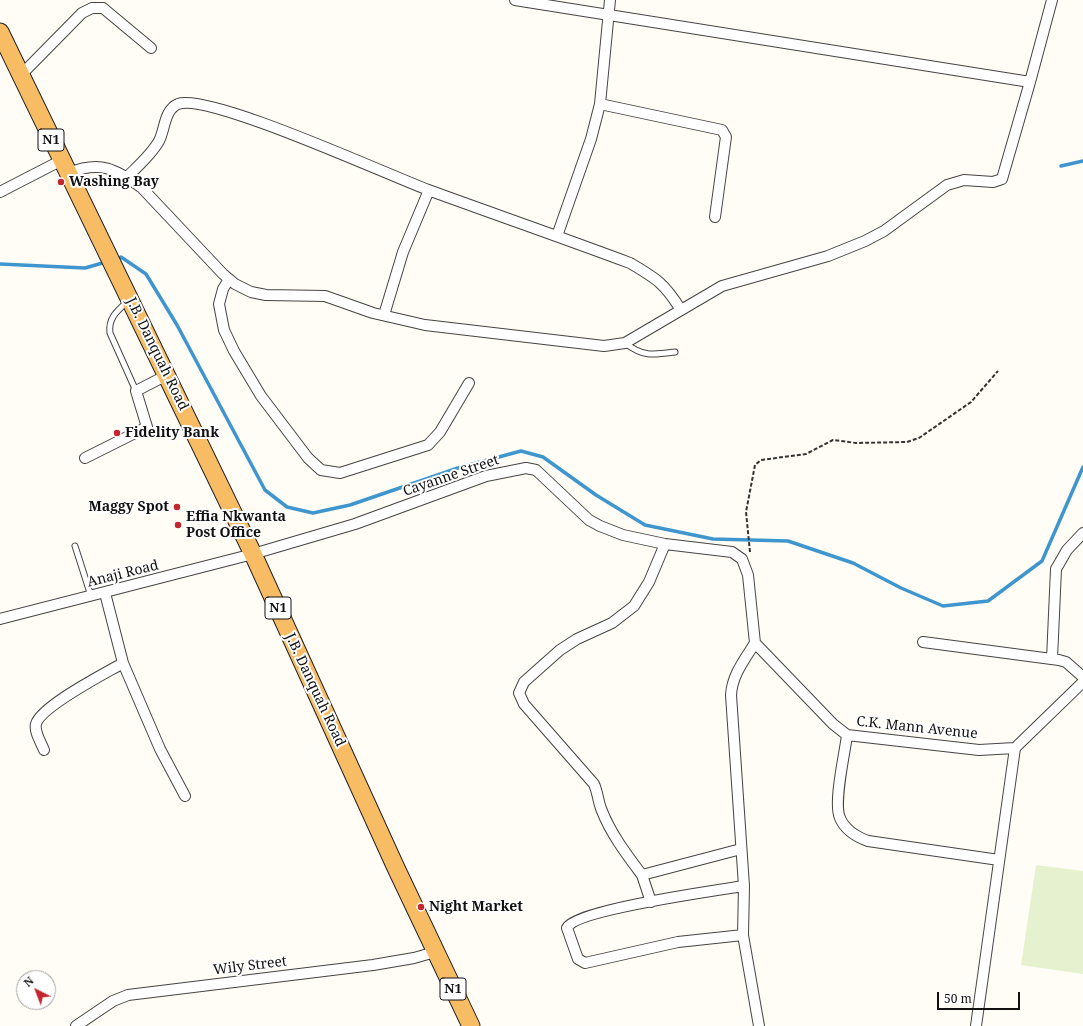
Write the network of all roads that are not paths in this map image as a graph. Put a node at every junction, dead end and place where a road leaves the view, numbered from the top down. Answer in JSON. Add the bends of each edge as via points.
{"nodes":[{"id":1,"x":515,"y":0,"type":"edge"},
{"id":2,"x":610,"y":0,"type":"edge"},
{"id":3,"x":1052,"y":0,"type":"edge"},
{"id":4,"x":608,"y":15,"type":"junction"},
{"id":5,"x":0,"y":32,"type":"edge"},
{"id":6,"x":151,"y":48,"type":"dead end"},
{"id":7,"x":20,"y":76,"type":"junction"},
{"id":8,"x":1030,"y":82,"type":"junction"},
{"id":9,"x":600,"y":104,"type":"junction"},
{"id":10,"x":65,"y":167,"type":"junction"},
{"id":11,"x":127,"y":177,"type":"junction"},
{"id":12,"x":429,"y":190,"type":"junction"},
{"id":13,"x":0,"y":192,"type":"edge"},
{"id":14,"x":715,"y":217,"type":"dead end"},
{"id":15,"x":557,"y":236,"type":"junction"},
{"id":16,"x":229,"y":279,"type":"junction"},
{"id":17,"x":130,"y":298,"type":"junction"},
{"id":18,"x":681,"y":310,"type":"junction"},
{"id":19,"x":384,"y":315,"type":"junction"},
{"id":20,"x":624,"y":343,"type":"junction"},
{"id":21,"x":675,"y":352,"type":"dead end"},
{"id":22,"x":167,"y":375,"type":"junction"},
{"id":23,"x":469,"y":383,"type":"dead end"},
{"id":24,"x":136,"y":391,"type":"junction"},
{"id":25,"x":85,"y":458,"type":"dead end"},
{"id":26,"x":1083,"y":533,"type":"edge"},
{"id":27,"x":665,"y":544,"type":"junction"},
{"id":28,"x":75,"y":546,"type":"dead end"},
{"id":29,"x":253,"y":554,"type":"junction"},
{"id":30,"x":105,"y":593,"type":"junction"},
{"id":31,"x":91,"y":596,"type":"junction"},
{"id":32,"x":0,"y":619,"type":"edge"},
{"id":33,"x":922,"y":642,"type":"dead end"},
{"id":34,"x":755,"y":643,"type":"junction"},
{"id":35,"x":1052,"y":659,"type":"junction"},
{"id":36,"x":123,"y":663,"type":"junction"},
{"id":37,"x":1083,"y":677,"type":"edge"},
{"id":38,"x":1083,"y":682,"type":"edge"},
{"id":39,"x":847,"y":735,"type":"junction"},
{"id":40,"x":1015,"y":748,"type":"junction"},
{"id":41,"x":44,"y":750,"type":"dead end"},
{"id":42,"x":185,"y":796,"type":"dead end"},
{"id":43,"x":741,"y":849,"type":"junction"},
{"id":44,"x":999,"y":860,"type":"junction"},
{"id":45,"x":642,"y":875,"type":"junction"},
{"id":46,"x":744,"y":886,"type":"junction"},
{"id":47,"x":651,"y":902,"type":"junction"},
{"id":48,"x":744,"y":935,"type":"junction"},
{"id":49,"x":435,"y":952,"type":"junction"},
{"id":50,"x":76,"y":1026,"type":"edge"},
{"id":51,"x":470,"y":1026,"type":"edge"},
{"id":52,"x":759,"y":1026,"type":"edge"},
{"id":53,"x":976,"y":1026,"type":"edge"}],
"edges":[{"from":1,"to":4,"type":"street"},
{"from":2,"to":4,"type":"street"},
{"from":3,"to":8,"type":"street"},
{"from":4,"to":8,"type":"street"},
{"from":4,"to":9,"type":"street"},
{"from":5,"to":7,"type":"highway","name":"J.B. Danquah Road","number":"N1"},
{"from":6,"to":7,"type":"street","via":[[103,8],[92,8],[82,13]]},
{"from":7,"to":10,"type":"highway","name":"J.B. Danquah Road","number":"N1"},
{"from":8,"to":18,"type":"street","via":[[1002,179],[993,182],[964,180],[947,185],[884,231],[865,241],[793,266],[722,286]]},
{"from":9,"to":14,"type":"street","via":[[722,130],[726,137]]},
{"from":9,"to":15,"type":"street","via":[[591,139]]},
{"from":10,"to":11,"type":"street","via":[[97,166]]},
{"from":10,"to":13,"type":"street"},
{"from":10,"to":17,"type":"highway","name":"J.B. Danquah Road","number":"N1"},
{"from":11,"to":12,"type":"street","via":[[160,140],[171,110],[179,104],[191,102],[229,112],[320,145]]},
{"from":11,"to":16,"type":"street","via":[[142,188]]},
{"from":12,"to":15,"type":"street"},
{"from":12,"to":19,"type":"street","via":[[403,252]]},
{"from":15,"to":18,"type":"street","via":[[630,263],[670,292]]},
{"from":16,"to":19,"type":"street","via":[[251,292],[266,295],[325,296]]},
{"from":16,"to":23,"type":"street","via":[[219,304],[224,330],[234,351],[261,396],[308,458],[321,470],[340,473],[428,445],[440,432]]},
{"from":17,"to":22,"type":"highway","name":"J.B. Danquah Road","number":"N1"},
{"from":17,"to":24,"type":"lane","via":[[112,316],[109,325],[110,333]]},
{"from":18,"to":20,"type":"street"},
{"from":19,"to":20,"type":"street","via":[[449,328],[604,346]]},
{"from":20,"to":21,"type":"lane","via":[[645,354]]},
{"from":22,"to":24,"type":"street"},
{"from":22,"to":29,"type":"highway","name":"J.B. Danquah Road","number":"N1"},
{"from":24,"to":25,"type":"street","via":[[147,427]]},
{"from":26,"to":35,"type":"street","via":[[1067,550],[1056,569]]},
{"from":27,"to":29,"type":"street","name":"Cayanne Street","via":[[623,536],[589,520],[536,470],[526,468],[486,476],[355,524]]},
{"from":27,"to":34,"type":"street","via":[[732,552],[742,559],[748,575]]},
{"from":27,"to":45,"type":"street","via":[[647,586],[634,606],[612,623],[560,650],[524,682],[519,693],[524,704],[594,784],[604,816]]},
{"from":28,"to":31,"type":"lane"},
{"from":29,"to":30,"type":"street","name":"Anaji Road"},
{"from":29,"to":49,"type":"highway","name":"J.B. Danquah Road","number":"N1"},
{"from":30,"to":31,"type":"street","name":"Anaji Road"},
{"from":30,"to":36,"type":"street"},
{"from":31,"to":32,"type":"street","name":"Anaji Road"},
{"from":33,"to":35,"type":"street"},
{"from":34,"to":39,"type":"street","name":"C.K. Mann Avenue","via":[[833,724]]},
{"from":34,"to":43,"type":"street","via":[[737,672],[732,687]]},
{"from":35,"to":37,"type":"street","via":[[1066,662]]},
{"from":36,"to":41,"type":"street","via":[[77,689],[40,717],[36,729]]},
{"from":36,"to":42,"type":"street","via":[[160,749]]},
{"from":38,"to":40,"type":"street"},
{"from":39,"to":40,"type":"street","name":"C.K. Mann Avenue","via":[[979,750]]},
{"from":39,"to":44,"type":"street","via":[[838,807],[840,818],[850,831],[868,841]]},
{"from":40,"to":44,"type":"street"},
{"from":43,"to":45,"type":"street"},
{"from":43,"to":46,"type":"street"},
{"from":44,"to":53,"type":"street"},
{"from":45,"to":47,"type":"street"},
{"from":46,"to":47,"type":"street"},
{"from":46,"to":48,"type":"street"},
{"from":47,"to":48,"type":"street","via":[[595,914],[570,924],[567,930],[578,960],[585,963],[678,942]]},
{"from":48,"to":52,"type":"street"},
{"from":49,"to":50,"type":"street","name":"Wily Street","via":[[374,965],[128,995],[113,1001]]},
{"from":49,"to":51,"type":"highway","name":"J.B. Danquah Road","number":"N1"}]}
